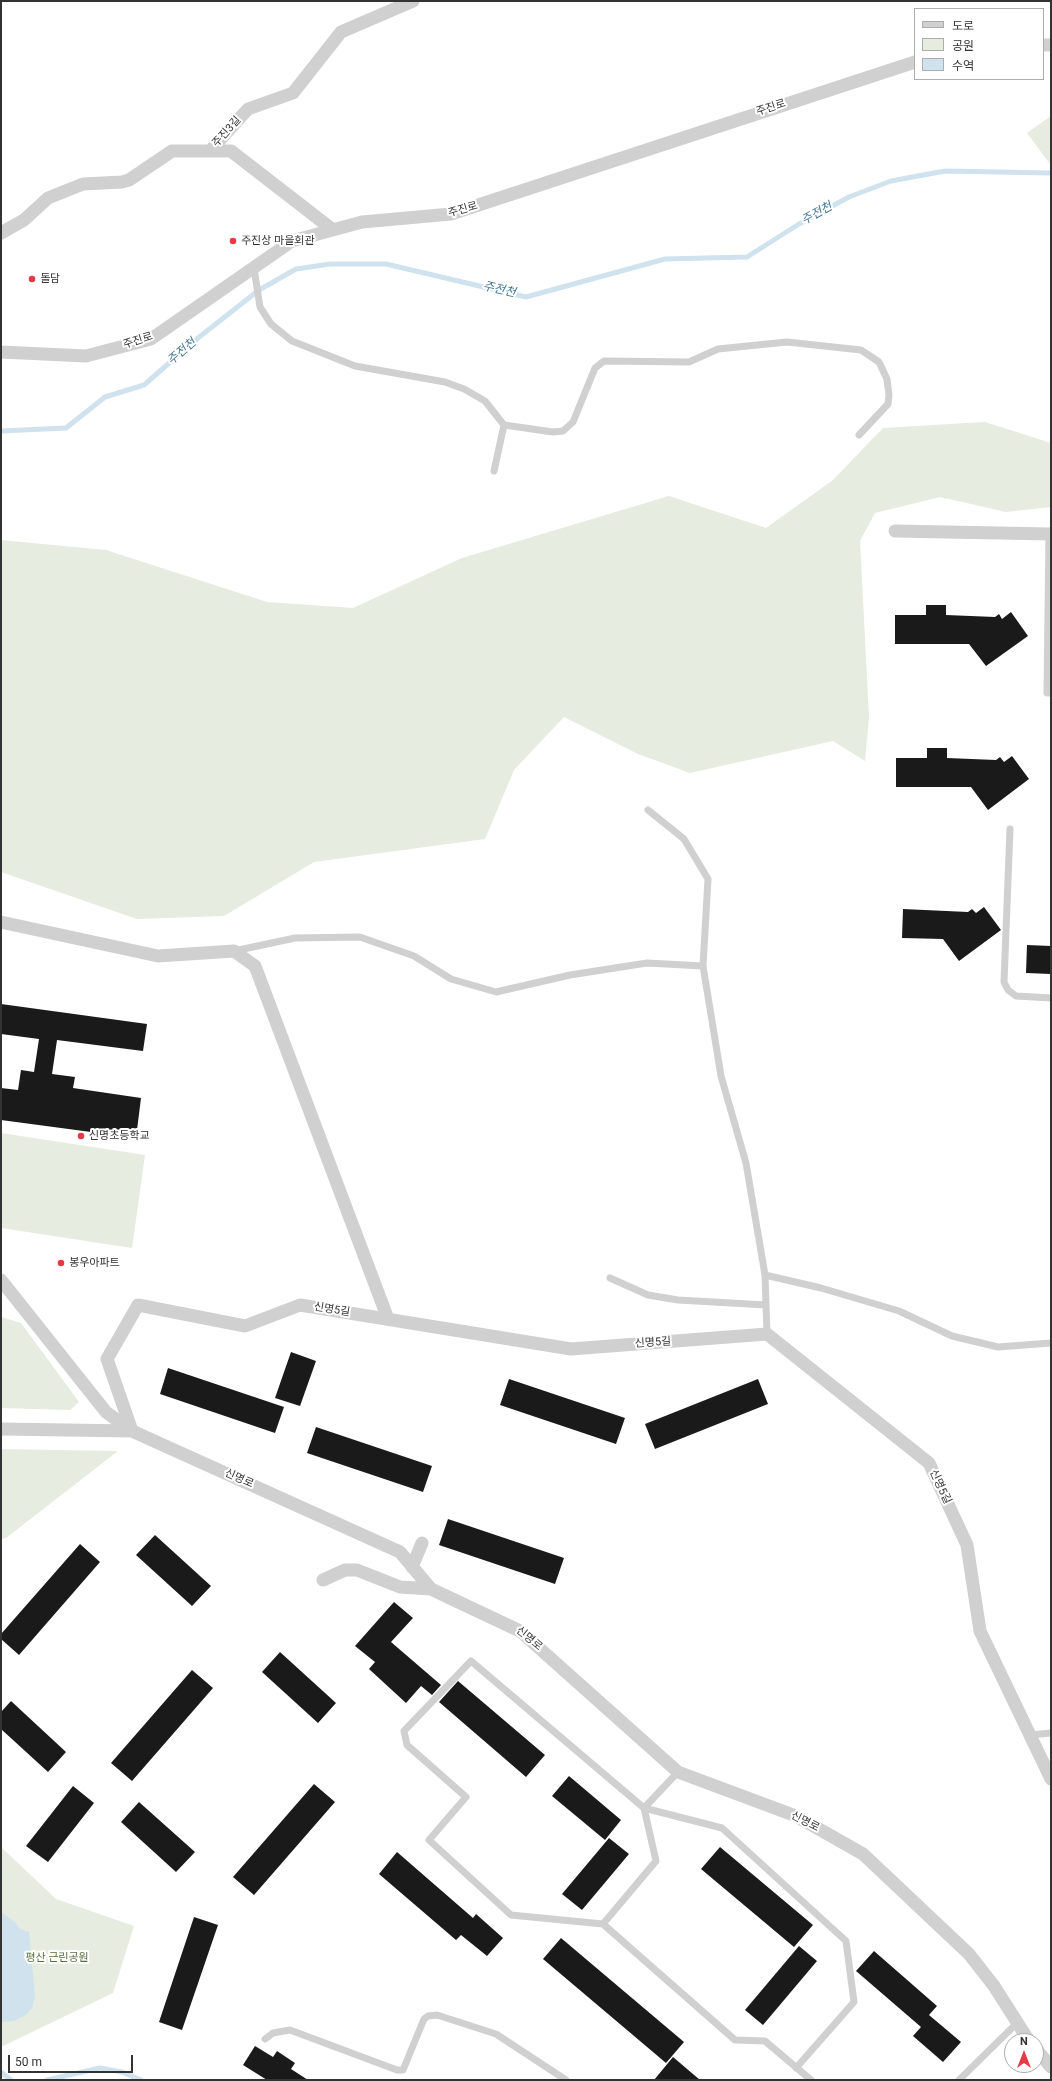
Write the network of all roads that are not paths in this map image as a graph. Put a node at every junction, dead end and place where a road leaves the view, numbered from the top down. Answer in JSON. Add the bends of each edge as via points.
{"nodes":[{"id":1,"x":413,"y":1,"type":"edge"},
{"id":2,"x":914,"y":62,"type":"edge"},
{"id":3,"x":210,"y":150,"type":"junction"},
{"id":4,"x":333,"y":230,"type":"junction"},
{"id":5,"x":1,"y":233,"type":"edge"},
{"id":6,"x":255,"y":274,"type":"junction"},
{"id":7,"x":1,"y":352,"type":"edge"},
{"id":8,"x":504,"y":425,"type":"junction"},
{"id":9,"x":859,"y":435,"type":"dead end"},
{"id":10,"x":494,"y":471,"type":"dead end"},
{"id":11,"x":895,"y":531,"type":"dead end"},
{"id":12,"x":1050,"y":534,"type":"edge"},
{"id":13,"x":1051,"y":693,"type":"edge"},
{"id":14,"x":648,"y":810,"type":"dead end"},
{"id":15,"x":1010,"y":829,"type":"dead end"},
{"id":16,"x":1,"y":922,"type":"edge"},
{"id":17,"x":234,"y":951,"type":"junction"},
{"id":18,"x":703,"y":966,"type":"junction"},
{"id":19,"x":1051,"y":998,"type":"edge"},
{"id":20,"x":765,"y":1275,"type":"junction"},
{"id":21,"x":610,"y":1278,"type":"dead end"},
{"id":22,"x":1,"y":1280,"type":"edge"},
{"id":23,"x":766,"y":1305,"type":"junction"},
{"id":24,"x":388,"y":1319,"type":"junction"},
{"id":25,"x":767,"y":1334,"type":"junction"},
{"id":26,"x":1051,"y":1343,"type":"edge"},
{"id":27,"x":1,"y":1429,"type":"edge"},
{"id":28,"x":132,"y":1431,"type":"junction"},
{"id":29,"x":422,"y":1543,"type":"dead end"},
{"id":30,"x":412,"y":1567,"type":"junction"},
{"id":31,"x":324,"y":1580,"type":"dead end"},
{"id":32,"x":431,"y":1589,"type":"junction"},
{"id":33,"x":1051,"y":1733,"type":"edge"},
{"id":34,"x":1030,"y":1735,"type":"junction"},
{"id":35,"x":678,"y":1772,"type":"junction"},
{"id":36,"x":1051,"y":1779,"type":"edge"},
{"id":37,"x":644,"y":1808,"type":"junction"},
{"id":38,"x":603,"y":1924,"type":"junction"},
{"id":39,"x":1017,"y":2023,"type":"junction"},
{"id":40,"x":1024,"y":2033,"type":"edge"},
{"id":41,"x":265,"y":2039,"type":"dead end"},
{"id":42,"x":1044,"y":2059,"type":"edge"},
{"id":43,"x":1051,"y":2067,"type":"edge"},
{"id":44,"x":796,"y":2068,"type":"junction"},
{"id":45,"x":566,"y":2080,"type":"edge"},
{"id":46,"x":811,"y":2080,"type":"edge"},
{"id":47,"x":959,"y":2080,"type":"edge"}],
"edges":[{"from":1,"to":3,"type":"street","name":"주진3길","via":[[341,32],[292,93],[248,108]]},
{"from":2,"to":4,"type":"street","name":"주진로","via":[[452,214],[362,222]]},
{"from":3,"to":4,"type":"street","via":[[231,150]]},
{"from":3,"to":5,"type":"street","name":"주진3길","via":[[172,150],[128,180],[83,184],[48,198],[24,220]]},
{"from":4,"to":6,"type":"street","name":"주진로","via":[[292,241]]},
{"from":6,"to":7,"type":"street","name":"주진로","via":[[151,339],[86,356]]},
{"from":6,"to":8,"type":"lane","via":[[260,304],[271,324],[292,341],[355,366],[445,382],[464,389],[485,401]]},
{"from":8,"to":9,"type":"lane","via":[[563,431],[573,422],[595,368],[604,361],[689,362],[718,349],[787,342],[861,350],[879,362],[887,379],[888,404]]},
{"from":8,"to":10,"type":"lane"},
{"from":11,"to":12,"type":"street"},
{"from":12,"to":13,"type":"lane","via":[[1047,693]]},
{"from":14,"to":18,"type":"lane","via":[[684,839],[708,879]]},
{"from":15,"to":19,"type":"lane","via":[[1004,982],[1008,990],[1016,996]]},
{"from":16,"to":17,"type":"street","via":[[158,956]]},
{"from":17,"to":18,"type":"lane","via":[[295,938],[360,937],[414,956],[451,979],[496,992],[570,975],[647,963]]},
{"from":17,"to":24,"type":"street","via":[[255,966]]},
{"from":18,"to":20,"type":"lane","via":[[721,1076],[746,1163]]},
{"from":20,"to":23,"type":"lane"},
{"from":20,"to":26,"type":"lane","via":[[899,1311],[952,1336],[998,1347]]},
{"from":21,"to":23,"type":"lane","via":[[648,1295],[678,1300]]},
{"from":22,"to":28,"type":"street","name":"신명로","via":[[106,1412]]},
{"from":23,"to":25,"type":"lane"},
{"from":24,"to":25,"type":"street","name":"신명5길","via":[[572,1348]]},
{"from":24,"to":28,"type":"street","name":"신명5길","via":[[300,1305],[245,1326],[138,1305],[107,1358]]},
{"from":25,"to":34,"type":"street","name":"신명5길","via":[[929,1463],[967,1545],[980,1631]]},
{"from":27,"to":28,"type":"street"},
{"from":28,"to":30,"type":"street","name":"신명로","via":[[400,1552]]},
{"from":29,"to":30,"type":"street"},
{"from":30,"to":32,"type":"street","name":"신명로"},
{"from":31,"to":32,"type":"street","via":[[345,1570],[357,1570],[400,1587]]},
{"from":32,"to":35,"type":"street","name":"신명로","via":[[520,1630]]},
{"from":33,"to":34,"type":"lane"},
{"from":34,"to":36,"type":"street","name":"신명5길"},
{"from":35,"to":37,"type":"lane"},
{"from":35,"to":39,"type":"street","name":"신명로","via":[[796,1816],[863,1854],[969,1954],[994,1986]]},
{"from":37,"to":38,"type":"lane","via":[[656,1861]]},
{"from":37,"to":38,"type":"lane","via":[[471,1661],[404,1731],[407,1745],[466,1797],[429,1840],[511,1915]]},
{"from":37,"to":44,"type":"lane","via":[[722,1828],[846,1941],[854,2002]]},
{"from":38,"to":44,"type":"lane","via":[[735,2040],[765,2041]]},
{"from":39,"to":40,"type":"street","name":"신명로"},
{"from":39,"to":47,"type":"lane"},
{"from":41,"to":45,"type":"lane","via":[[273,2033],[290,2030],[397,2070],[403,2070],[424,2019],[437,2015],[496,2034]]},
{"from":42,"to":43,"type":"street"},
{"from":44,"to":46,"type":"lane"}]}
